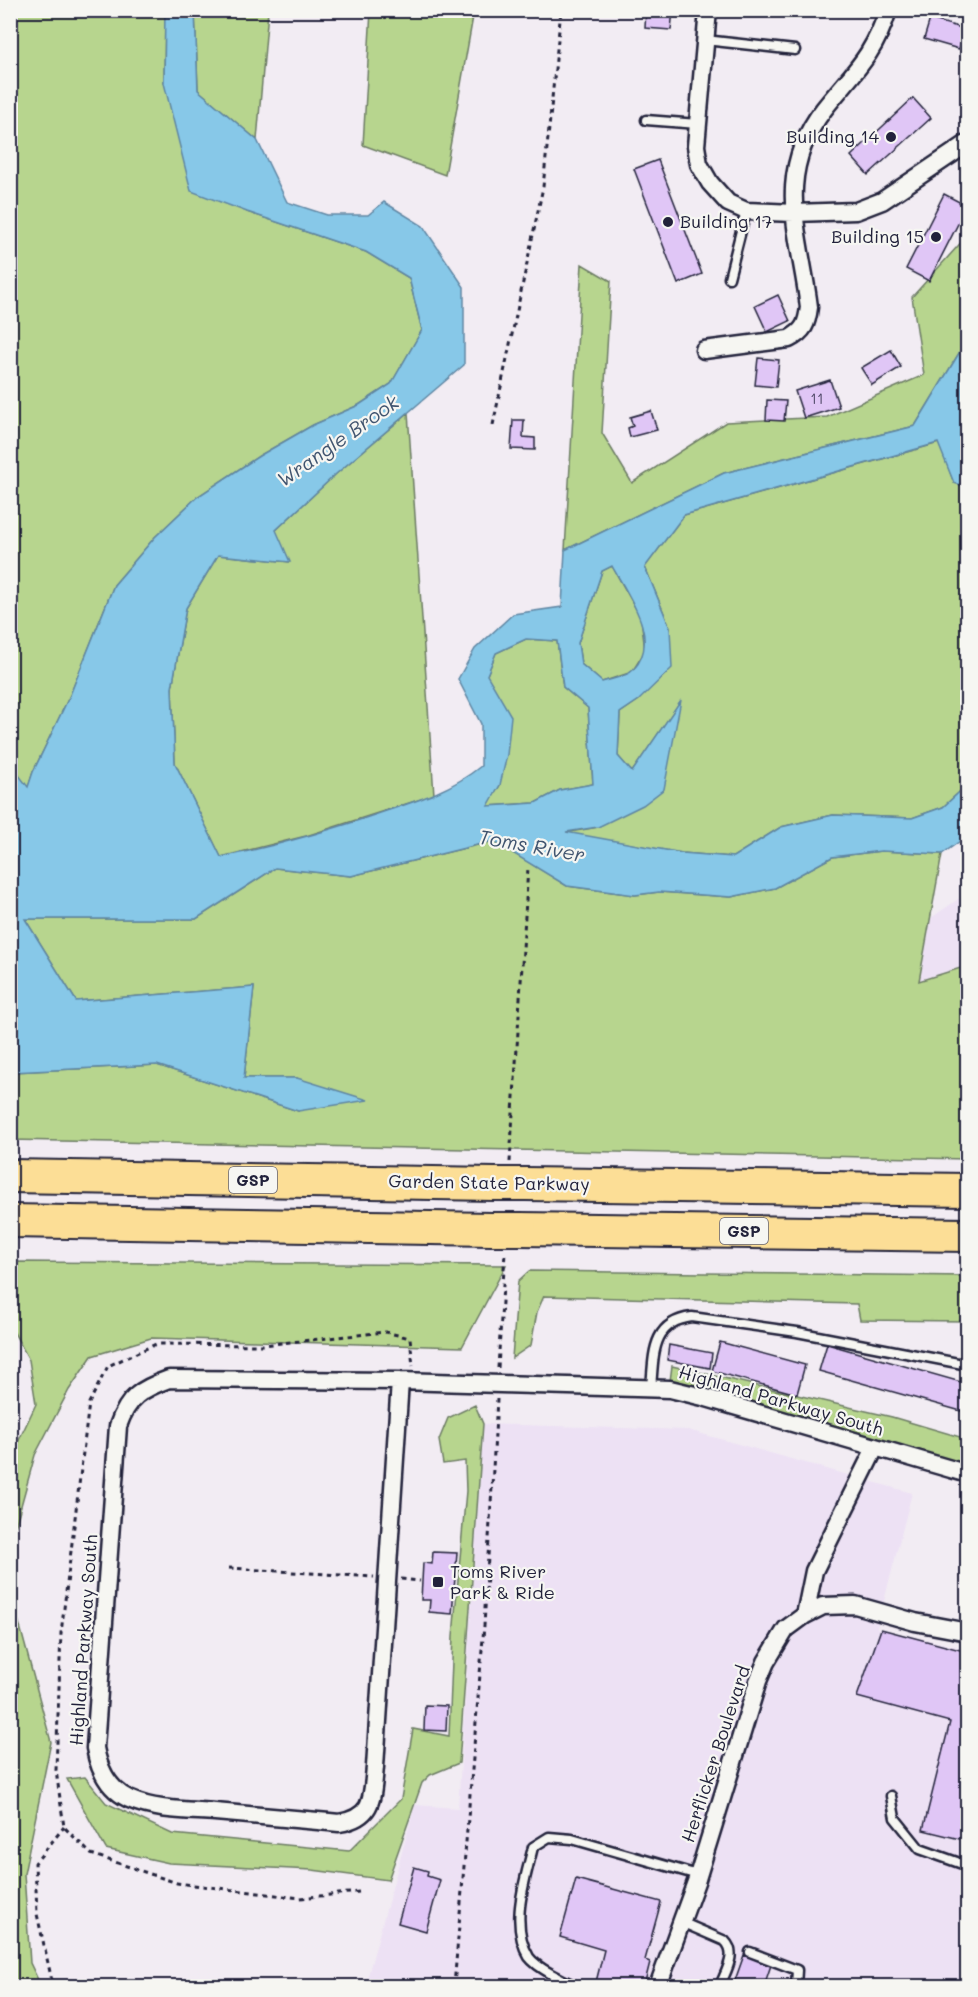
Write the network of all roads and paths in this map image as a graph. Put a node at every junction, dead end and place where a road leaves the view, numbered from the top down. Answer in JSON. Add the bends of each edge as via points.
{"nodes":[{"id":1,"x":561,"y":10,"type":"edge"},
{"id":2,"x":708,"y":10,"type":"edge"},
{"id":3,"x":888,"y":10,"type":"edge"},
{"id":4,"x":704,"y":39,"type":"junction"},
{"id":5,"x":795,"y":50,"type":"dead end"},
{"id":6,"x":646,"y":120,"type":"dead end"},
{"id":7,"x":698,"y":124,"type":"junction"},
{"id":8,"x":968,"y":143,"type":"edge"},
{"id":9,"x":746,"y":211,"type":"junction"},
{"id":10,"x":794,"y":213,"type":"junction"},
{"id":11,"x":729,"y":279,"type":"dead end"},
{"id":12,"x":704,"y":350,"type":"dead end"},
{"id":13,"x":493,"y":426,"type":"dead end"},
{"id":14,"x":528,"y":867,"type":"dead end"},
{"id":15,"x":10,"y":1176,"type":"edge"},
{"id":16,"x":510,"y":1180,"type":"junction"},
{"id":17,"x":968,"y":1190,"type":"edge"},
{"id":18,"x":10,"y":1221,"type":"edge"},
{"id":19,"x":506,"y":1234,"type":"junction"},
{"id":20,"x":968,"y":1235,"type":"edge"},
{"id":21,"x":968,"y":1365,"type":"edge"},
{"id":22,"x":407,"y":1382,"type":"junction"},
{"id":23,"x":498,"y":1384,"type":"junction"},
{"id":24,"x":651,"y":1389,"type":"junction"},
{"id":25,"x":875,"y":1448,"type":"junction"},
{"id":26,"x":968,"y":1474,"type":"edge"},
{"id":27,"x":229,"y":1568,"type":"dead end"},
{"id":28,"x":372,"y":1577,"type":"dead end"},
{"id":29,"x":805,"y":1615,"type":"junction"},
{"id":30,"x":968,"y":1632,"type":"edge"},
{"id":31,"x":891,"y":1796,"type":"dead end"},
{"id":32,"x":64,"y":1827,"type":"junction"},
{"id":33,"x":968,"y":1866,"type":"edge"},
{"id":34,"x":698,"y":1875,"type":"junction"},
{"id":35,"x":359,"y":1892,"type":"dead end"},
{"id":36,"x":681,"y":1922,"type":"junction"},
{"id":37,"x":750,"y":1952,"type":"dead end"},
{"id":38,"x":59,"y":1986,"type":"edge"},
{"id":39,"x":454,"y":1986,"type":"edge"},
{"id":40,"x":576,"y":1986,"type":"edge"},
{"id":41,"x":658,"y":1986,"type":"edge"},
{"id":42,"x":720,"y":1986,"type":"edge"},
{"id":43,"x":796,"y":1986,"type":"edge"}],
"edges":[{"from":1,"to":13,"type":"path","via":[[543,187]]},
{"from":2,"to":4,"type":"street"},
{"from":3,"to":10,"type":"street","via":[[871,52],[822,111],[806,139],[796,164]]},
{"from":4,"to":5,"type":"lane"},
{"from":4,"to":7,"type":"street"},
{"from":6,"to":7,"type":"lane"},
{"from":7,"to":9,"type":"street","via":[[699,164],[728,203]]},
{"from":8,"to":10,"type":"street","via":[[882,201],[856,211]]},
{"from":9,"to":10,"type":"street"},
{"from":9,"to":11,"type":"lane"},
{"from":10,"to":12,"type":"street","via":[[809,307],[801,333],[789,339]]},
{"from":14,"to":16,"type":"path"},
{"from":15,"to":16,"type":"highway","name":"Garden State Parkway","number":"GSP"},
{"from":16,"to":17,"type":"highway","name":"Garden State Parkway","number":"GSP"},
{"from":18,"to":19,"type":"highway","number":"GSP"},
{"from":19,"to":20,"type":"highway","number":"GSP"},
{"from":19,"to":23,"type":"path"},
{"from":21,"to":24,"type":"lane","via":[[796,1332],[692,1317],[669,1323],[661,1331]]},
{"from":22,"to":22,"type":"street","name":"Highland Parkway South","via":[[169,1379],[141,1391],[128,1403],[118,1426],[95,1748],[110,1784],[128,1798],[162,1808],[339,1823],[351,1821],[368,1808],[375,1767]]},
{"from":22,"to":23,"type":"street","name":"Highland Parkway South"},
{"from":22,"to":32,"type":"path","via":[[410,1338],[385,1332],[263,1345],[156,1344],[108,1366],[89,1403],[61,1633],[56,1770]]},
{"from":23,"to":24,"type":"street","name":"Highland Parkway South"},
{"from":23,"to":39,"type":"path","via":[[484,1626]]},
{"from":24,"to":25,"type":"street","name":"Highland Parkway South","via":[[703,1396]]},
{"from":25,"to":26,"type":"street","name":"Highland Parkway South"},
{"from":25,"to":29,"type":"street","via":[[814,1571]]},
{"from":27,"to":28,"type":"path"},
{"from":29,"to":30,"type":"street","via":[[823,1606],[855,1605]]},
{"from":29,"to":34,"type":"street","name":"Herflicker Boulevard","via":[[786,1629],[766,1662]]},
{"from":31,"to":33,"type":"lane","via":[[895,1818],[920,1849]]},
{"from":32,"to":35,"type":"path","via":[[91,1854],[177,1883],[300,1898]]},
{"from":32,"to":38,"type":"path","via":[[35,1863],[37,1914],[52,1981]]},
{"from":34,"to":36,"type":"street","name":"Herflicker Boulevard"},
{"from":34,"to":40,"type":"lane","via":[[572,1839],[549,1837],[533,1847],[520,1905],[520,1932],[530,1958],[558,1979]]},
{"from":36,"to":41,"type":"street","name":"Herflicker Boulevard"},
{"from":36,"to":42,"type":"lane","via":[[726,1941],[731,1947],[732,1955]]},
{"from":37,"to":43,"type":"lane","via":[[797,1970]]}]}
